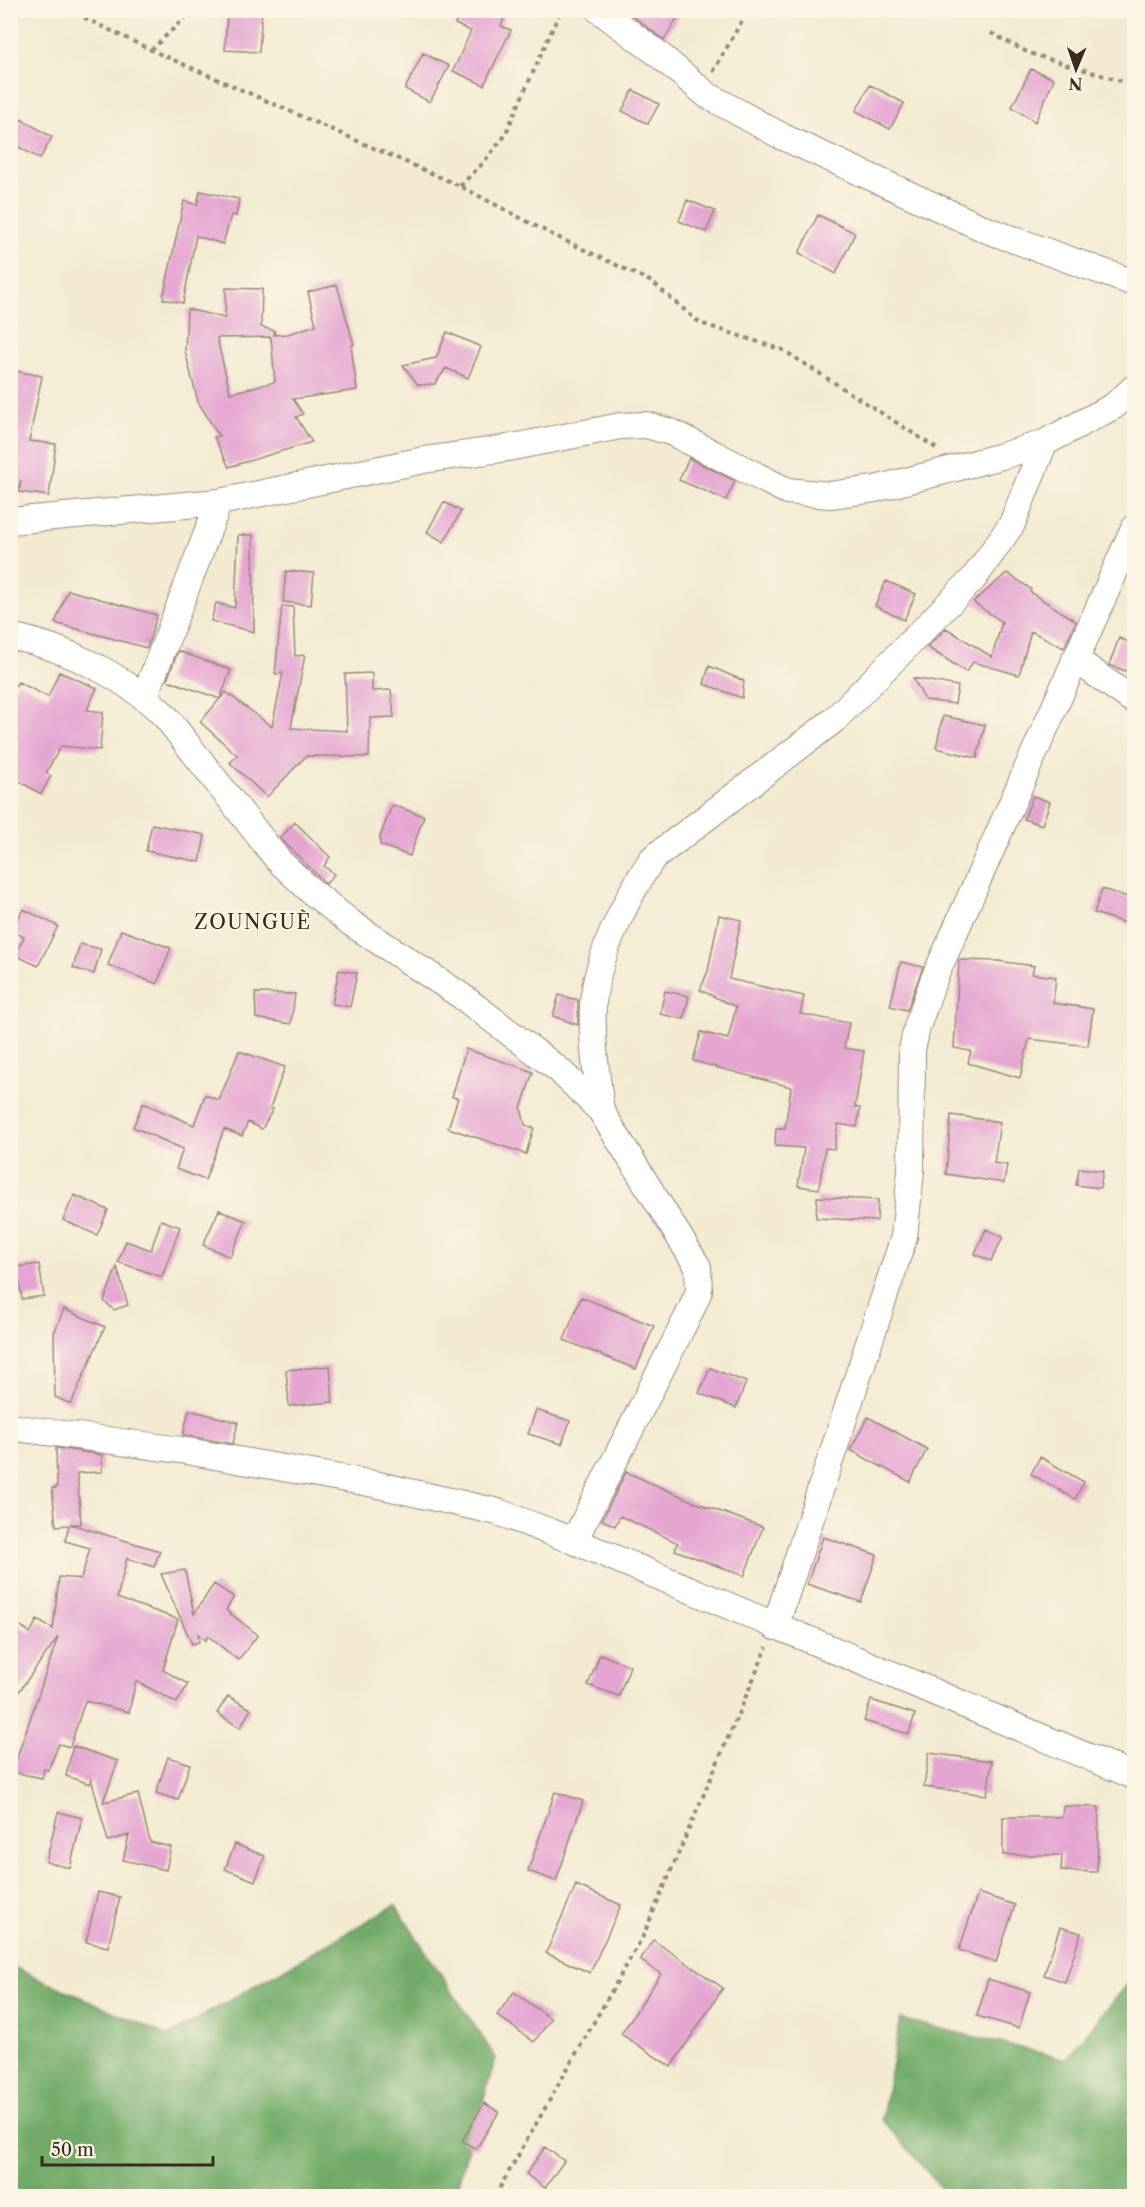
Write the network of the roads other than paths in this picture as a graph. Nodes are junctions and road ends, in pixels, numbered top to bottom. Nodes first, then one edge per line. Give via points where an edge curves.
1 (599, 10) edge
2 (1134, 283) edge
3 (1134, 388) edge
4 (1044, 443) junction
5 (219, 502) junction
6 (10, 521) edge
7 (1134, 528) edge
8 (10, 636) edge
9 (1075, 659) junction
10 (145, 696) junction
11 (1134, 701) edge
12 (601, 1111) junction
13 (10, 1427) edge
14 (574, 1541) junction
15 (775, 1627) junction
16 (1134, 1776) edge

1 - 2 street via 702,90 783,138 987,230
3 - 4 street via 1114,406
4 - 5 street via 874,489 811,495 787,491 671,432 646,425 621,426 502,450 424,460
4 - 12 street via 1012,524 974,578 834,720 652,859 634,887 603,960 593,1003
5 - 6 street
5 - 10 street
7 - 9 street
8 - 10 street via 115,675
9 - 11 street
9 - 15 street via 933,981 917,1027 912,1050 911,1171 904,1237
10 - 12 street via 166,717 278,860 311,891 559,1070
12 - 14 street via 698,1267 701,1280 691,1310
13 - 14 street via 181,1450 374,1484 498,1512
14 - 15 street
15 - 16 street

